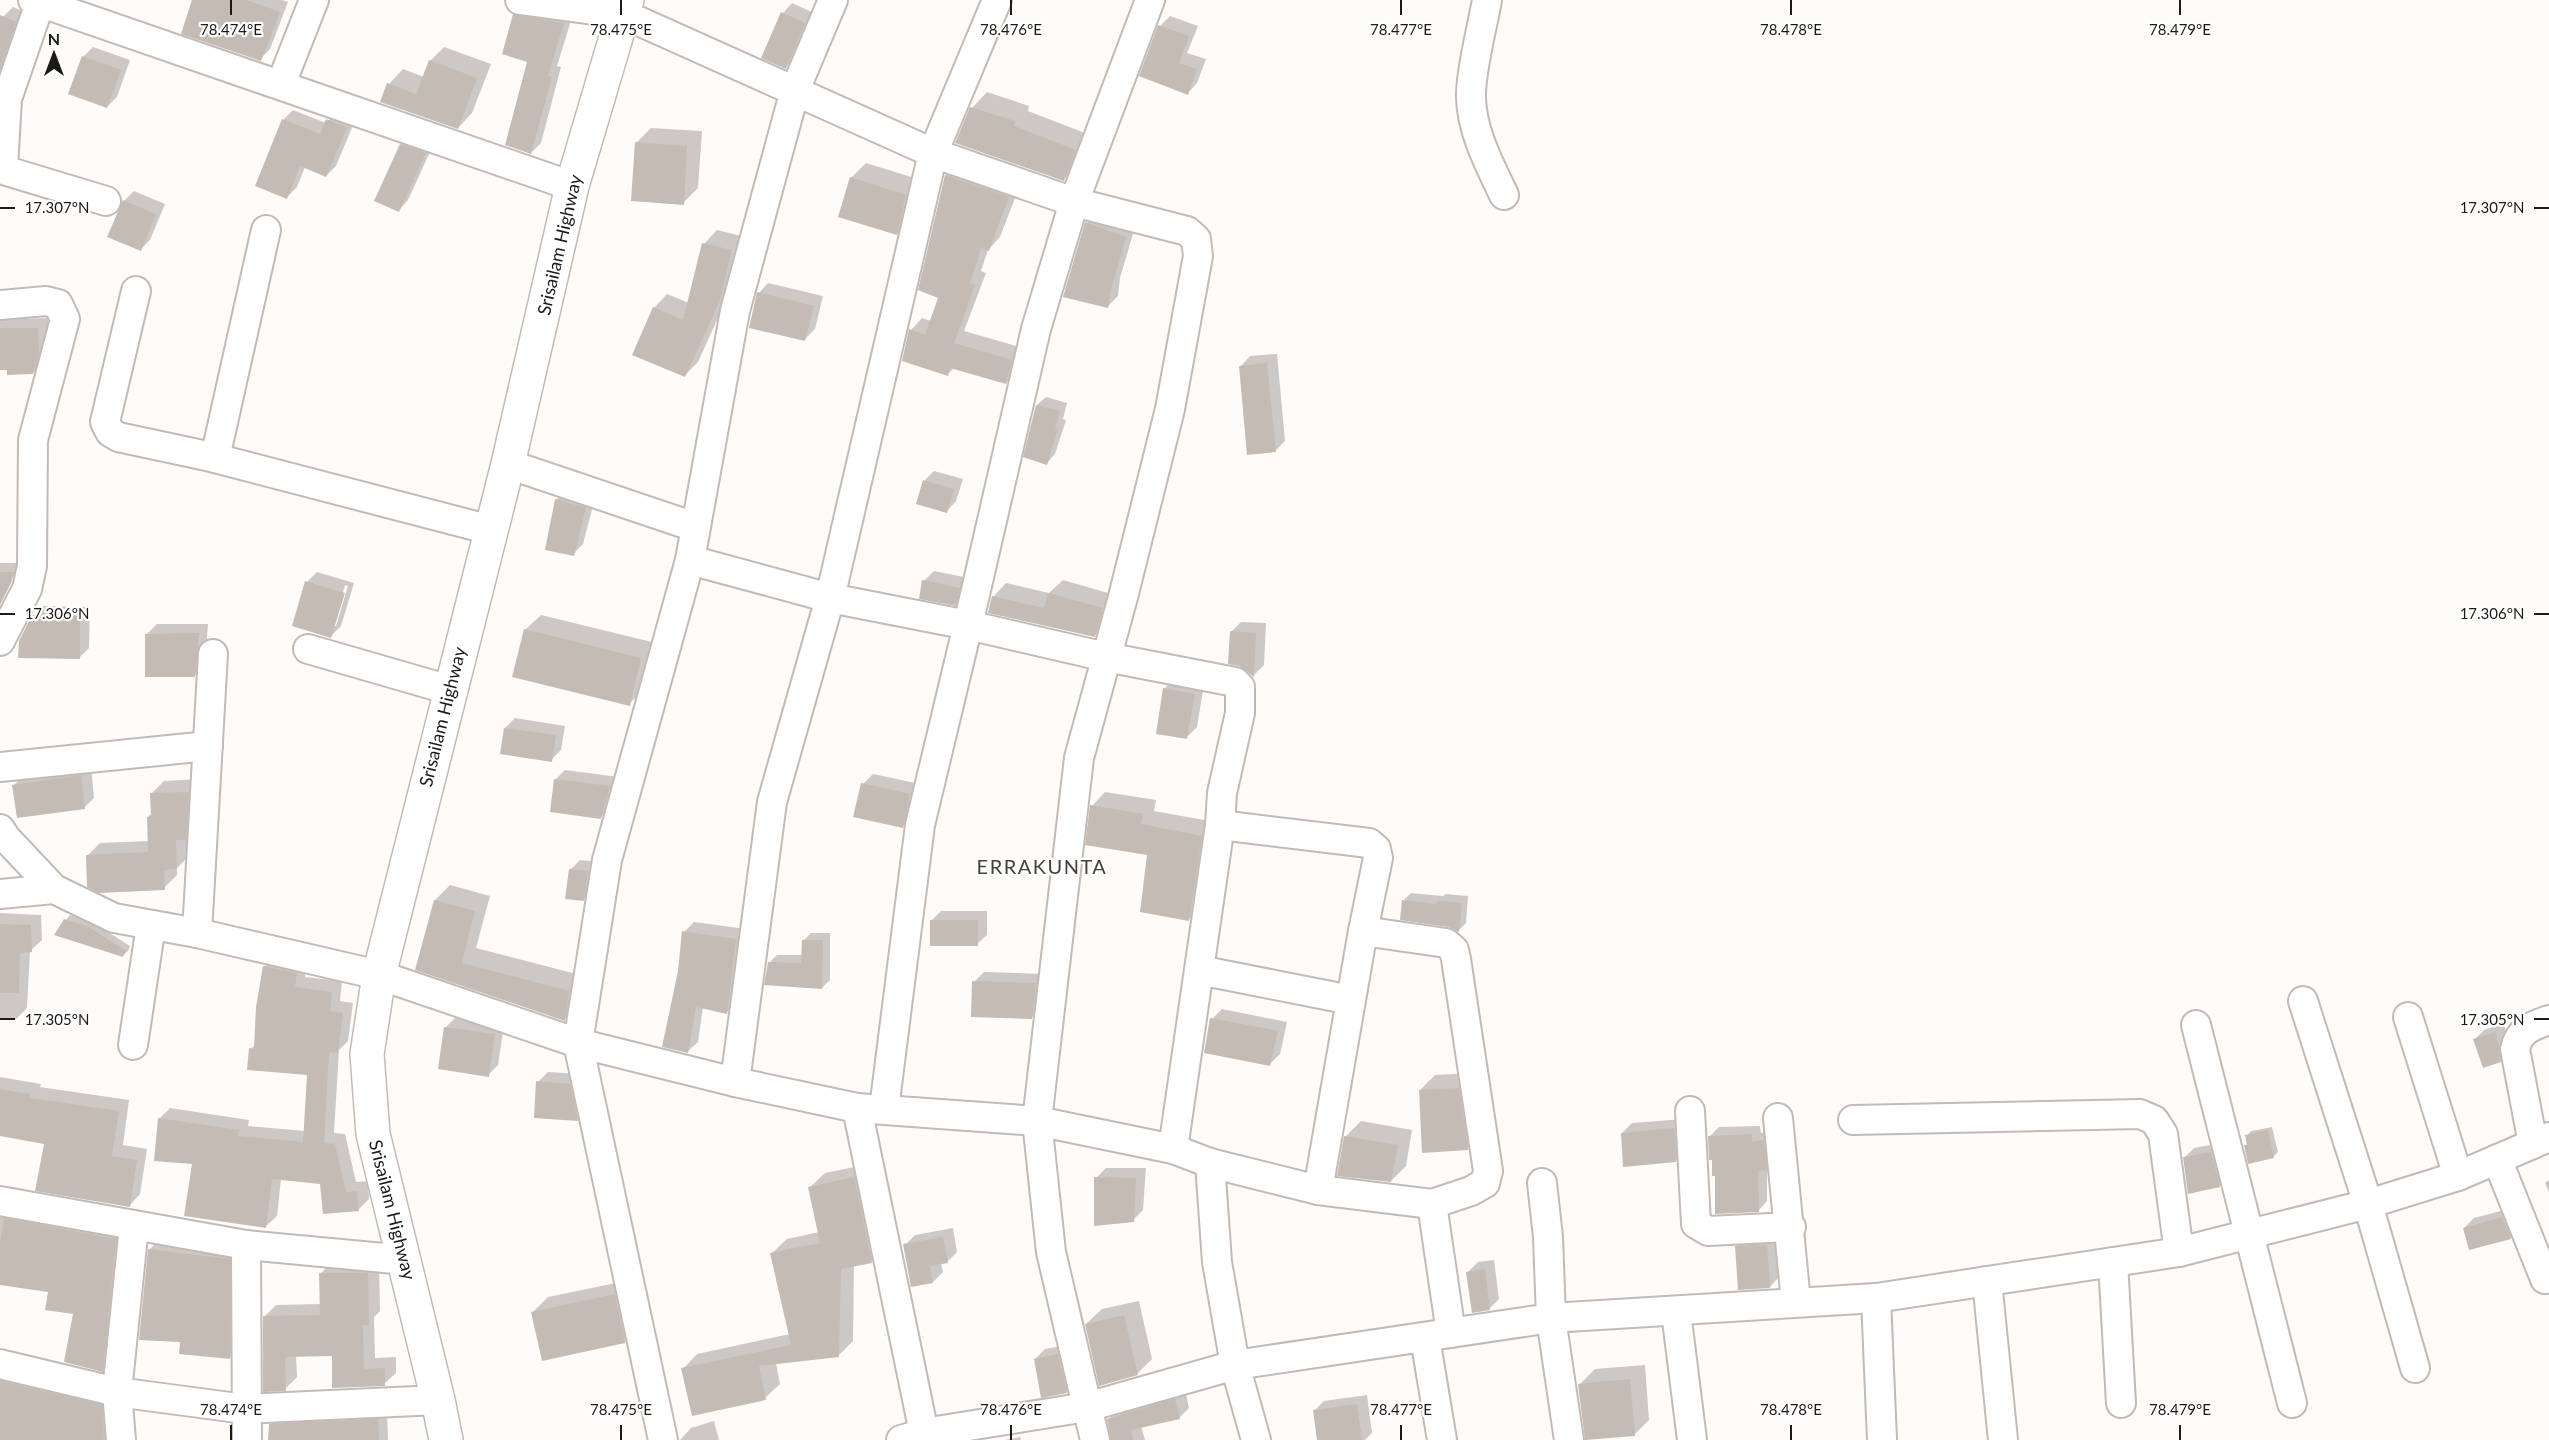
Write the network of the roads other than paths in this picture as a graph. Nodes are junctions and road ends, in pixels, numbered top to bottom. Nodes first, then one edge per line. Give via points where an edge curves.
1 (314, 0) edge
2 (520, 0) edge
3 (833, 0) edge
4 (997, 0) edge
5 (1150, 0) edge
6 (1487, 0) edge
7 (38, 1) edge
8 (625, 7) edge
9 (281, 84) junction
10 (795, 90) junction
11 (3, 98) edge
12 (933, 153) junction
13 (2, 168) edge
14 (572, 186) junction
15 (1504, 195) dead end
16 (106, 201) dead end
17 (1074, 202) junction
18 (266, 230) dead end
19 (136, 291) dead end
20 (0, 305) edge
21 (214, 458) junction
22 (508, 464) junction
23 (695, 527) junction
24 (491, 530) junction
25 (690, 560) junction
26 (830, 598) junction
27 (968, 625) junction
28 (0, 641) edge
29 (309, 649) dead end
30 (213, 654) dead end
31 (1106, 657) junction
32 (450, 690) junction
33 (208, 746) junction
34 (0, 767) edge
35 (1220, 825) junction
36 (0, 829) edge
37 (54, 889) junction
38 (0, 894) edge
39 (151, 925) junction
40 (1363, 931) junction
41 (197, 933) junction
42 (1199, 970) junction
43 (379, 975) junction
44 (1351, 1000) junction
45 (2303, 1001) dead end
46 (2408, 1017) dead end
47 (2549, 1020) edge
48 (2196, 1025) dead end
49 (578, 1043) junction
50 (133, 1045) dead end
51 (735, 1082) junction
52 (870, 1108) junction
53 (1690, 1111) dead end
54 (1778, 1118) dead end
55 (1852, 1120) dead end
56 (1037, 1121) junction
57 (2541, 1140) edge
58 (1173, 1149) junction
59 (2497, 1159) junction
60 (1210, 1164) junction
61 (2458, 1176) junction
62 (1542, 1183) dead end
63 (1318, 1190) junction
64 (0, 1201) edge
65 (1432, 1204) junction
66 (2368, 1204) junction
67 (134, 1226) junction
68 (1791, 1227) junction
69 (2249, 1235) junction
70 (246, 1245) junction
71 (2179, 1252) junction
72 (405, 1260) junction
73 (2113, 1262) junction
74 (2545, 1279) dead end
75 (1987, 1281) junction
76 (1876, 1298) junction
77 (1796, 1302) junction
78 (1676, 1312) junction
79 (1551, 1318) junction
80 (1438, 1336) junction
81 (0, 1364) edge
82 (1235, 1365) junction
83 (2415, 1368) dead end
84 (117, 1392) junction
85 (438, 1400) junction
86 (2121, 1403) dead end
87 (2292, 1403) dead end
88 (1087, 1407) junction
89 (245, 1409) junction
90 (913, 1437) edge
91 (121, 1440) edge
92 (247, 1440) edge
93 (446, 1440) edge
94 (663, 1440) edge
95 (1095, 1440) edge
96 (1256, 1440) edge
97 (1442, 1440) edge
98 (1569, 1440) edge
99 (1692, 1440) edge
100 (1882, 1440) edge
101 (2003, 1440) edge

1 - 9 street
2 - 8 street
3 - 10 street
4 - 12 street
5 - 17 street
6 - 15 street via 1471,93 1485,156
7 - 9 street
7 - 11 street
8 - 10 street
8 - 14 highway, Srisailam Highway
9 - 14 street
10 - 12 street
10 - 23 street via 735,311
11 - 13 street
12 - 17 street
12 - 26 street
13 - 16 street
14 - 22 highway, Srisailam Highway
17 - 27 street via 1036,329
17 - 31 street via 1187,231 1198,247 1170,409
18 - 21 street
19 - 21 street via 105,422 118,437
20 - 28 street via 46,301 58,304 65,319 33,440 32,566 27,589
21 - 24 street
22 - 23 street
22 - 24 highway, Srisailam Highway
23 - 25 street
24 - 32 highway, Srisailam Highway
25 - 26 street
25 - 49 street via 607,860
26 - 27 street
26 - 51 street via 772,801
27 - 31 street
27 - 52 street via 920,825
29 - 32 street
30 - 33 street
31 - 35 street via 1235,682 1240,687 1240,713 1222,793
31 - 56 street via 1079,758
32 - 43 highway, Srisailam Highway
33 - 34 street
33 - 41 street
35 - 40 street via 1369,843 1378,858
35 - 42 street
36 - 37 street
37 - 38 street
37 - 39 street via 114,918
39 - 41 street
39 - 50 street
40 - 44 street
40 - 65 street via 1446,943 1454,950 1488,1171 1485,1183
41 - 43 street
42 - 44 street
42 - 58 street
43 - 49 street
43 - 72 highway, Srisailam Highway via 367,1053 373,1134
44 - 63 street
45 - 66 street
46 - 61 street
47 - 57 street via 2523,1032 2515,1049
48 - 69 street
49 - 51 street
49 - 94 street
51 - 52 street
52 - 56 street
52 - 90 street
53 - 68 street via 1696,1224 1708,1231
54 - 68 street
55 - 71 street via 2140,1114 2154,1120 2163,1134
56 - 58 street
56 - 88 street via 1051,1252
57 - 59 street
58 - 60 street
59 - 61 street
59 - 74 street
60 - 63 street
60 - 82 street via 1217,1263
61 - 66 street
62 - 79 street
63 - 65 street
64 - 67 street
65 - 80 street
66 - 69 street
66 - 83 street
67 - 70 street
67 - 84 street
68 - 77 street
69 - 71 street
69 - 87 street
70 - 72 street
70 - 89 street
71 - 73 street
72 - 85 highway, Srisailam Highway
73 - 75 street
73 - 86 street
75 - 76 street
75 - 101 street
76 - 77 street
76 - 100 street
77 - 78 street
78 - 79 street
78 - 99 street
79 - 80 street
79 - 98 street
80 - 82 street
80 - 97 street
81 - 84 street
82 - 88 street
82 - 96 street
84 - 89 street
84 - 91 street
85 - 89 street
85 - 93 highway, Srisailam Highway
88 - 90 street
88 - 95 street
89 - 92 street

